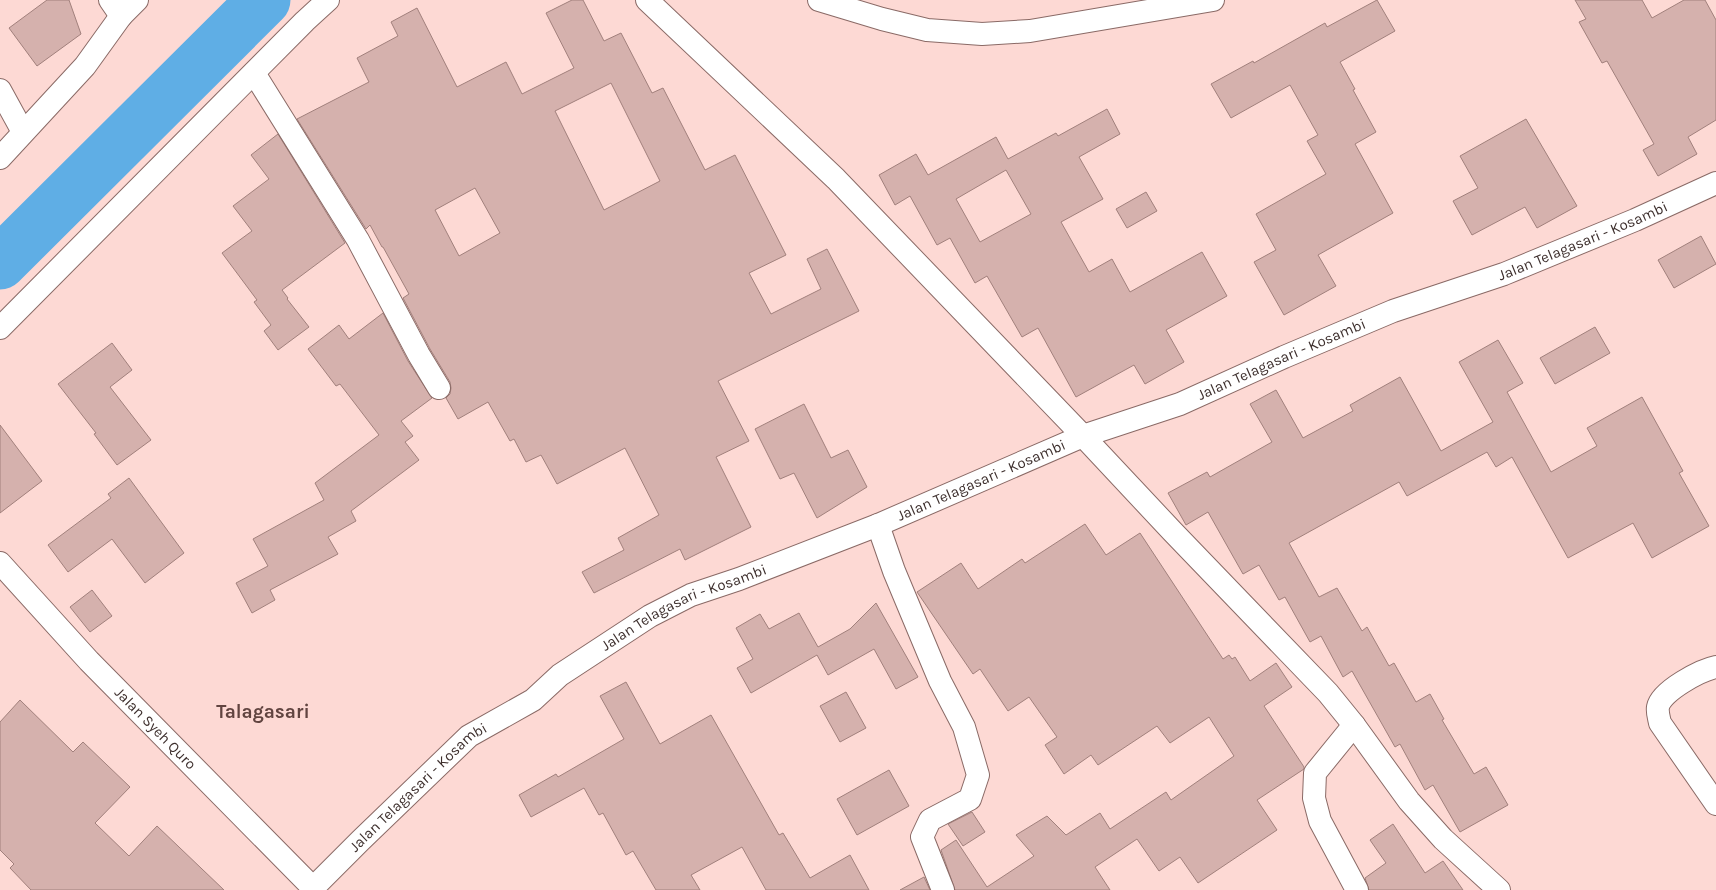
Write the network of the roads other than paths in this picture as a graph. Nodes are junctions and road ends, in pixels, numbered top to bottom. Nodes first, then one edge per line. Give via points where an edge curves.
1 (137, 0) edge
2 (328, 0) edge
3 (647, 0) edge
4 (819, 0) edge
5 (1213, 0) edge
6 (116, 8) edge
7 (254, 73) junction
8 (0, 90) edge
9 (23, 132) junction
10 (0, 158) edge
11 (1716, 183) edge
12 (0, 328) edge
13 (439, 388) dead end
14 (1083, 436) junction
15 (878, 525) junction
16 (0, 563) edge
17 (1716, 667) edge
18 (1354, 725) junction
19 (1716, 804) edge
20 (314, 889) edge
21 (943, 890) edge
22 (1357, 890) edge
23 (1499, 890) edge

1 - 6 street
2 - 7 street
3 - 14 street via 836,179
4 - 5 street via 928,30 982,34 1030,31
6 - 9 street via 85,66
7 - 12 street
7 - 13 street via 358,240 418,355
8 - 9 street
9 - 10 street
11 - 14 street, Jalan Telagasari - Kosambi via 1635,220 1504,274 1393,311 1180,404
14 - 15 street, Jalan Telagasari - Kosambi
14 - 18 street via 1328,693
15 - 20 street, Jalan Telagasari - Kosambi via 692,595 650,616 612,640 560,675 533,700 470,736 361,840
15 - 21 street via 940,681 964,727 978,775 970,799 930,820 922,838
16 - 20 street, Jalan Syeh Quro via 89,661
17 - 19 street via 1678,684 1657,708 1660,723
18 - 22 street via 1315,773 1314,798 1320,821
18 - 23 street via 1409,801 1458,853

